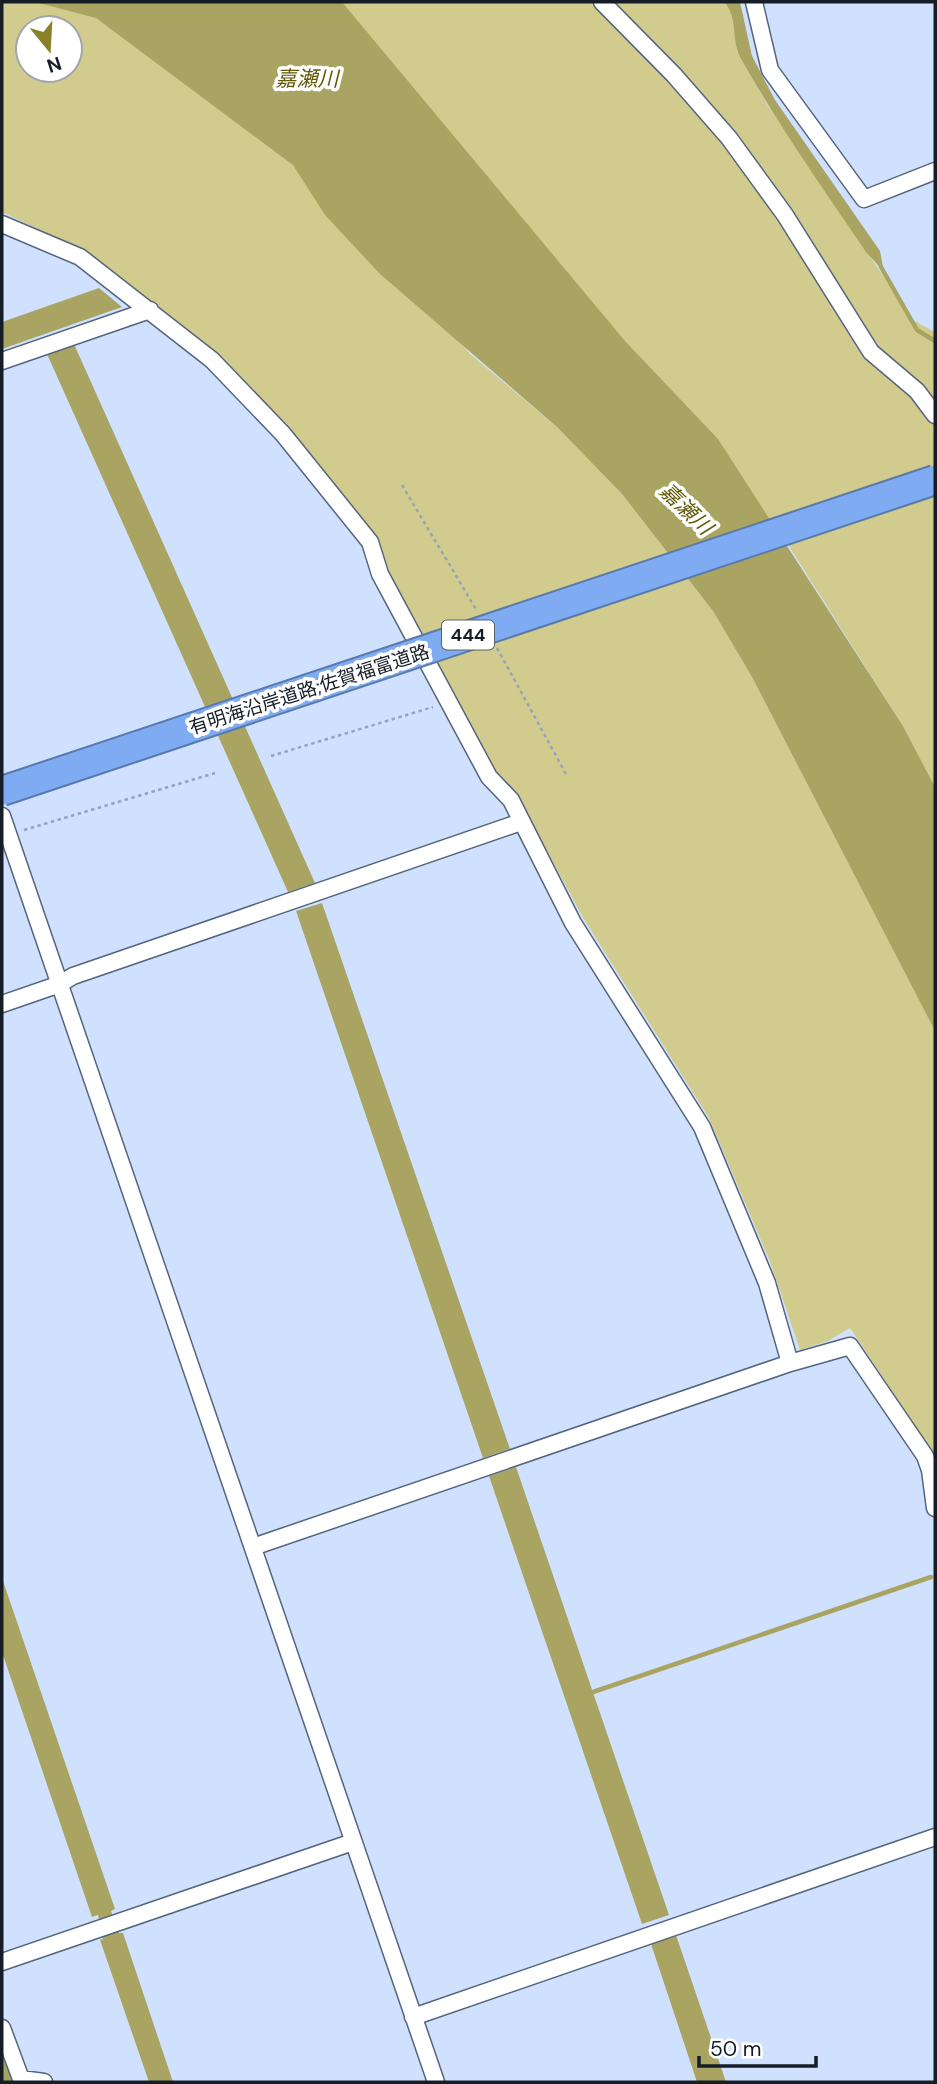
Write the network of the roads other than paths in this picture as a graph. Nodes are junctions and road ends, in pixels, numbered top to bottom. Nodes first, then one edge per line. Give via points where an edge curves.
1 (602, 2) edge
2 (754, 2) edge
3 (935, 171) edge
4 (2, 224) edge
5 (150, 310) junction
6 (2, 361) edge
7 (935, 415) edge
8 (935, 480) edge
9 (2, 791) edge
10 (2, 816) edge
11 (521, 822) junction
12 (60, 984) junction
13 (2, 1004) edge
14 (790, 1363) junction
15 (935, 1508) edge
16 (253, 1546) junction
17 (935, 1837) edge
18 (353, 1842) junction
19 (2, 1962) edge
20 (413, 2017) junction
21 (2, 2028) edge
22 (44, 2082) edge
23 (436, 2082) edge

1 - 7 street via 729,138 785,215 872,352 918,391
2 - 3 street via 770,70 864,199
4 - 5 street via 80,257
5 - 6 street
5 - 11 street via 212,360 283,434 370,542 380,574 489,777 511,800
8 - 9 highway, 有明海沿岸道路;佐賀福富道路 / 444, bridge
10 - 12 street
11 - 12 street
11 - 14 street via 573,923 702,1126 766,1283
12 - 13 street
12 - 16 street
14 - 15 street via 850,1346 925,1456
14 - 16 street
16 - 18 street
17 - 20 street
18 - 19 street
18 - 20 street
20 - 23 street
21 - 22 street via 21,2079

